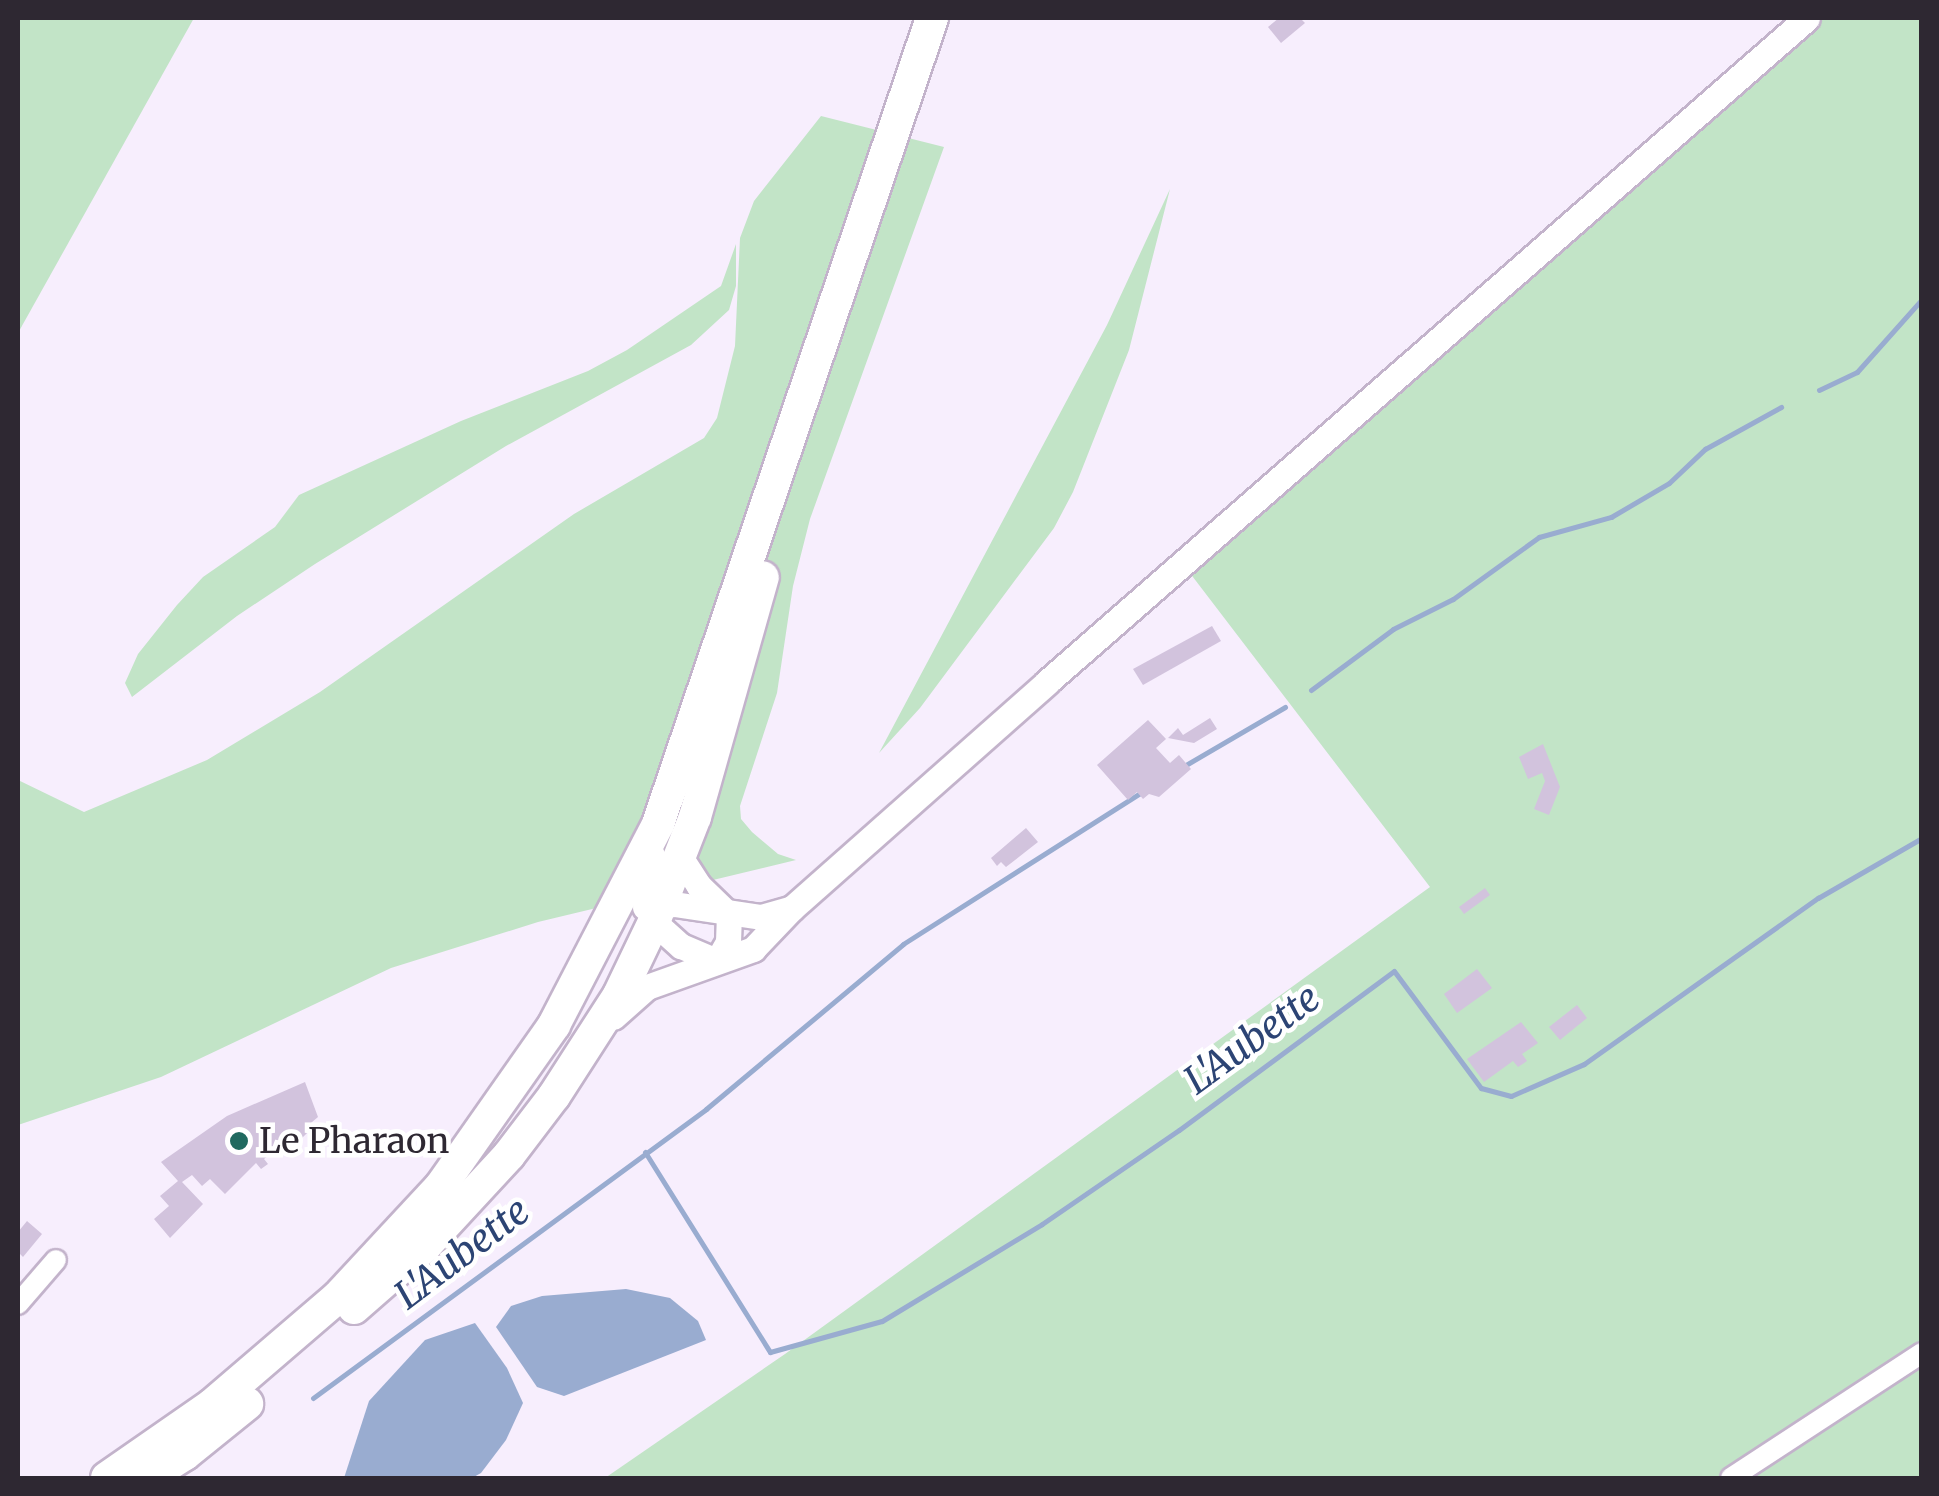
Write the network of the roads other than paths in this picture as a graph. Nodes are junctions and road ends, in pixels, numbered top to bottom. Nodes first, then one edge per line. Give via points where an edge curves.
1 (932, 18) edge
2 (950, 18) edge
3 (1807, 18) edge
4 (658, 824) junction
5 (680, 857) junction
6 (792, 908) junction
7 (654, 911) junction
8 (728, 916) junction
9 (612, 918) junction
10 (717, 961) junction
11 (598, 1032) junction
12 (56, 1260) dead end
13 (18, 1304) edge
14 (1922, 1353) edge
15 (239, 1396) junction
16 (107, 1478) edge
17 (147, 1478) edge
18 (1731, 1478) edge

1 - 4 main road
2 - 5 main road via 788,491
3 - 6 street
4 - 7 street via 644,888
4 - 9 main road
5 - 7 main road
5 - 8 street
6 - 8 street via 761,917
6 - 10 street via 752,949
7 - 8 street
7 - 9 street
7 - 10 street via 681,946
7 - 11 main road
8 - 10 street via 728,942
9 - 15 main road via 546,1038 441,1186
10 - 11 street via 642,990
11 - 15 main road via 481,1188 426,1245
12 - 13 street
14 - 18 street
15 - 16 main road
15 - 17 main road via 185,1454

